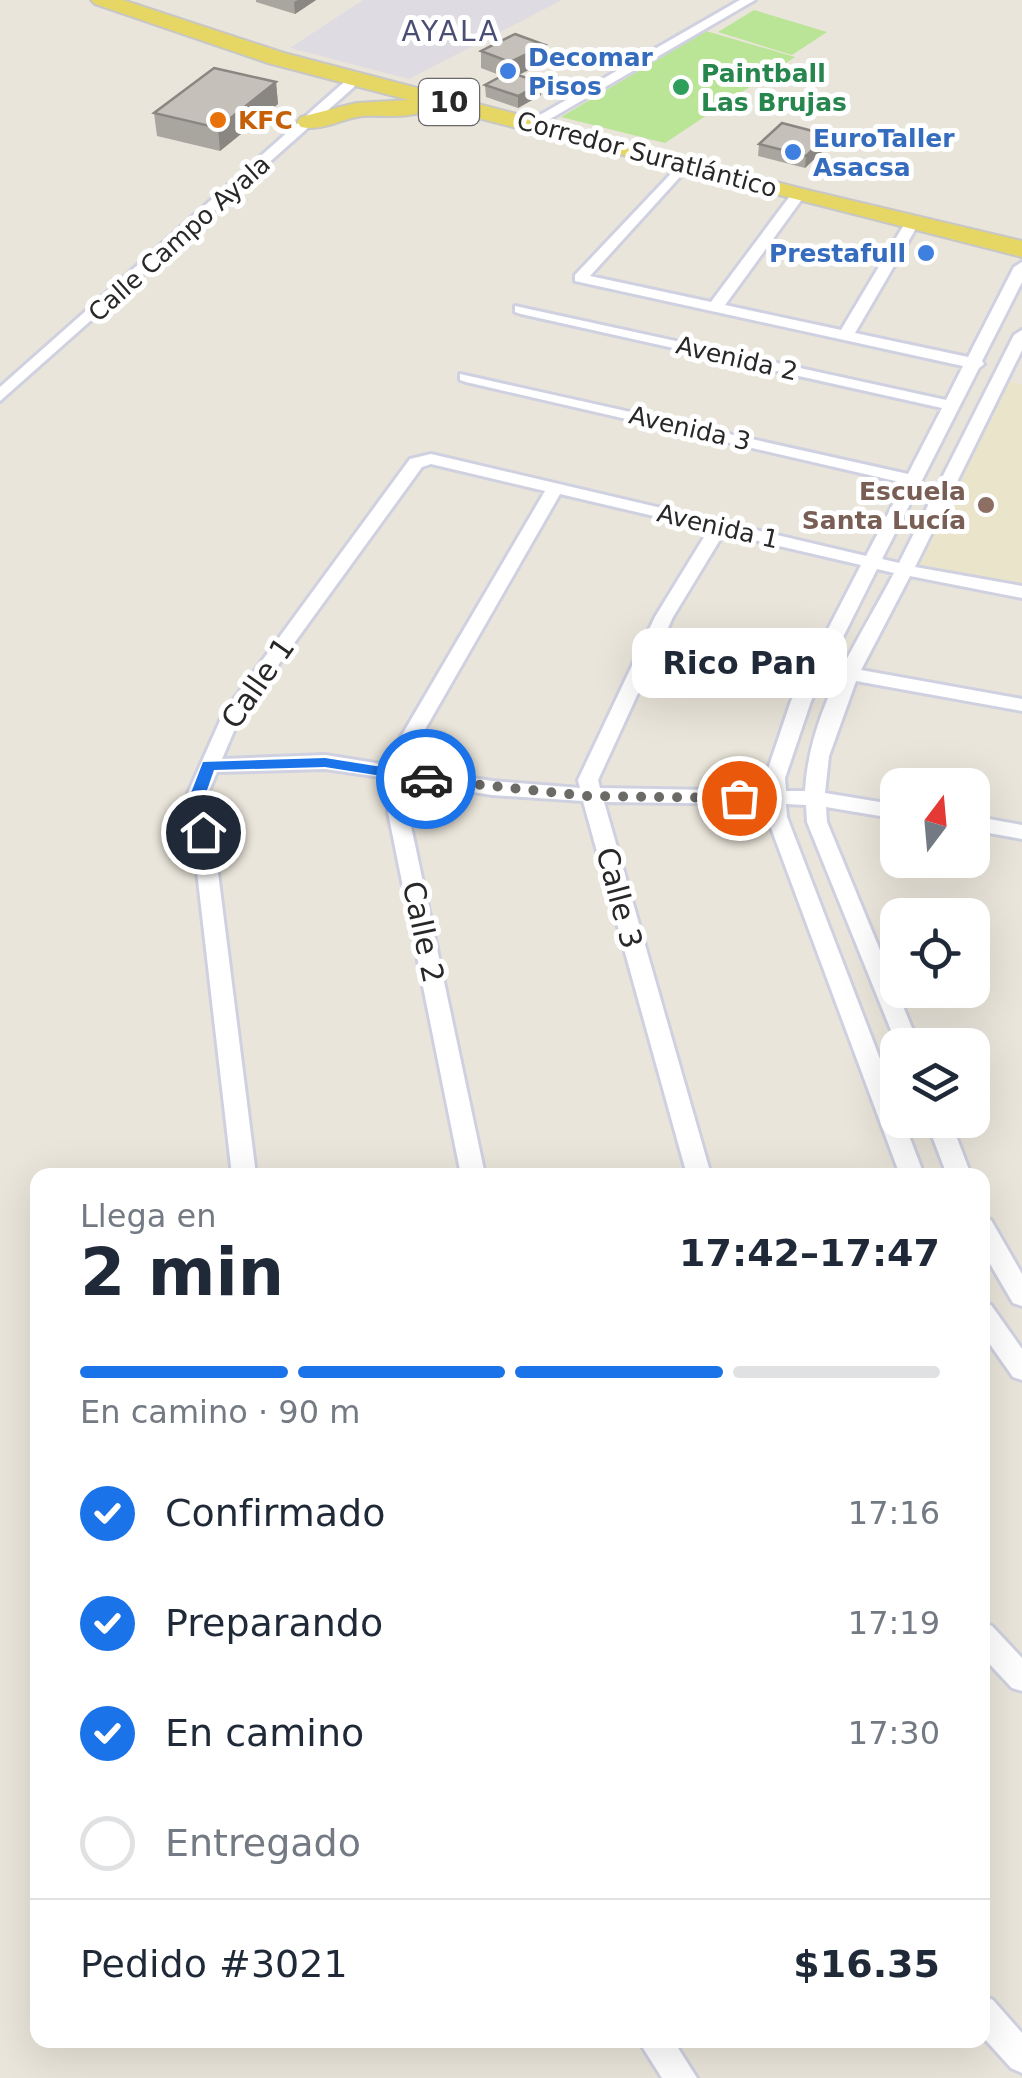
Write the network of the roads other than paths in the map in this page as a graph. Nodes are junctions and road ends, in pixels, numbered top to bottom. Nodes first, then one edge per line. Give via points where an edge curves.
1 (102, 0) edge
2 (724, 0) edge
3 (749, 0) edge
4 (276, 58) junction
5 (356, 79) junction
6 (313, 118) junction
7 (512, 118) junction
8 (682, 165) junction
9 (798, 195) junction
10 (912, 223) junction
11 (1022, 249) edge
12 (1022, 267) edge
13 (715, 308) junction
14 (521, 309) dead end
15 (1022, 335) edge
16 (845, 336) junction
17 (976, 364) junction
18 (1003, 371) junction
19 (1022, 376) edge
20 (466, 377) dead end
21 (0, 396) edge
22 (953, 406) junction
23 (416, 462) joint
24 (914, 480) junction
25 (555, 488) junction
26 (718, 526) junction
27 (870, 562) junction
28 (905, 570) junction
29 (1022, 592) edge
30 (847, 673) junction
31 (1022, 705) edge
32 (208, 766) junction
33 (398, 774) junction
34 (591, 796) junction
35 (812, 798) junction
36 (776, 799) junction
37 (880, 809) edge
38 (990, 827) edge
39 (1017, 831) edge
40 (1022, 851) edge
41 (901, 1028) edge
42 (945, 1138) edge
43 (243, 1168) edge
44 (472, 1168) edge
45 (697, 1168) edge
46 (909, 1168) edge
47 (956, 1168) edge
48 (990, 1241) edge
49 (1022, 1296) edge
50 (990, 1323) edge
51 (1022, 1369) edge
52 (990, 1644) edge
53 (1022, 1678) edge
54 (990, 2020) edge
55 (660, 2048) edge
56 (1022, 2056) edge
57 (681, 2078) edge

1 - 4 main road, Corredor Suratlántico / 10
2 - 7 street
3 - 7 street
4 - 5 main road, Corredor Suratlántico / 10
4 - 6 main road via 322,91
5 - 6 street, Calle Campo Ayala
5 - 7 main road, Corredor Suratlántico / 10
6 - 7 main road via 401,106
6 - 21 street, Calle Campo Ayala
7 - 8 main road, Corredor Suratlántico / 10
8 - 9 main road, Corredor Suratlántico / 10
8 - 13 street via 580,278
9 - 10 main road, Corredor Suratlántico / 10
9 - 13 street
10 - 11 main road, Corredor Suratlántico / 10
10 - 16 street
12 - 17 street
13 - 16 street
14 - 22 street, Avenida 2
15 - 18 street
16 - 17 street
17 - 22 street
18 - 19 street
18 - 28 street
20 - 24 street, Avenida 3
22 - 24 street
23 - 25 street, Avenida 1 via 431,459
23 - 32 street, Calle 1 via 230,718
24 - 27 street
25 - 26 street, Avenida 1
25 - 33 street, Calle 2 via 398,759
26 - 27 street, Avenida 1
26 - 34 street, Calle 3 via 664,618 588,780
27 - 28 street, Avenida 1
27 - 36 street via 787,733
28 - 29 street, Avenida 1
28 - 30 street
30 - 31 street
30 - 35 street
32 - 33 street via 308,762
32 - 43 street, Calle 1 via 198,793
33 - 34 street
33 - 44 street, Calle 2 via 398,812
34 - 36 street
34 - 45 street, Calle 3
35 - 36 street
35 - 37 street
35 - 41 street
36 - 46 street via 777,817
38 - 39 street
39 - 40 street
42 - 47 street
48 - 49 street
50 - 51 street
52 - 53 street
54 - 56 street
55 - 57 street

